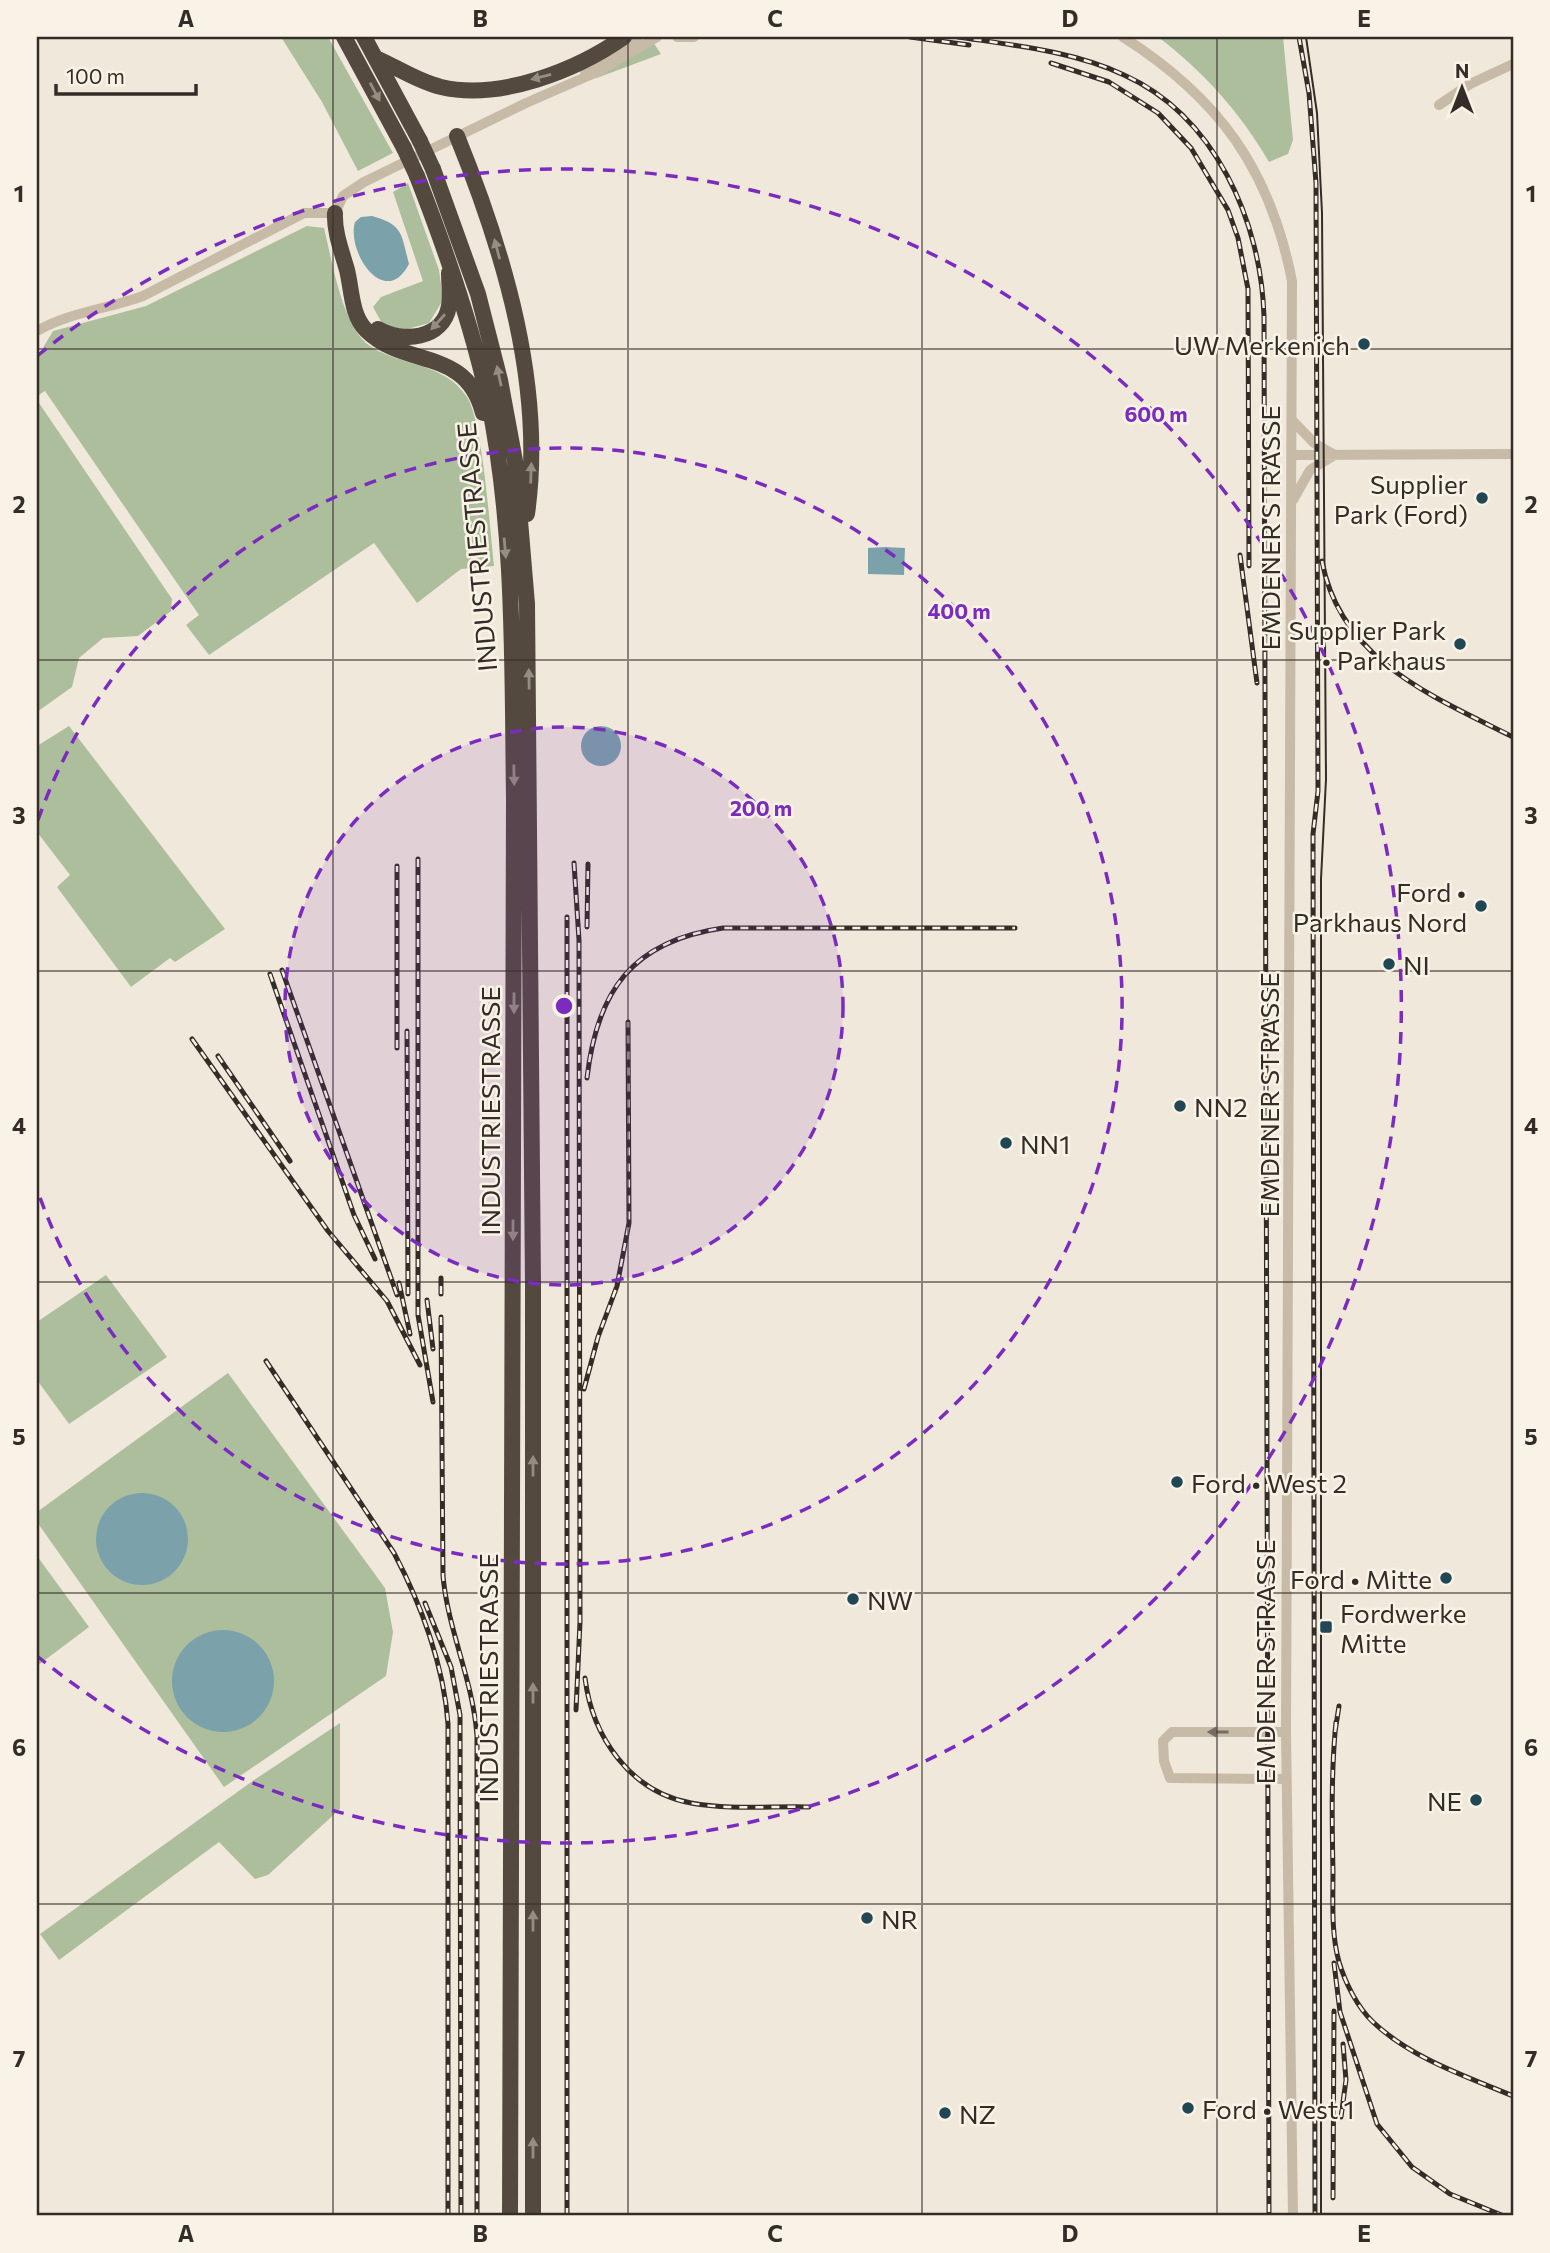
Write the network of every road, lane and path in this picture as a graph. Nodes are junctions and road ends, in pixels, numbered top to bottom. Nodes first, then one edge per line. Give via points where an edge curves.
1 (344, 37) edge
2 (364, 37) edge
3 (624, 37) edge
4 (638, 37) edge
5 (657, 37) edge
6 (677, 37) edge
7 (694, 37) edge
8 (1123, 37) edge
9 (378, 58) junction
10 (1513, 64) edge
11 (569, 83) junction
12 (1439, 105) dead end
13 (457, 136) junction
14 (335, 212) junction
15 (449, 258) junction
16 (350, 282) junction
17 (37, 331) edge
18 (1293, 421) junction
19 (1513, 453) edge
20 (1293, 455) junction
21 (1335, 455) junction
22 (500, 480) junction
23 (1293, 502) junction
24 (523, 540) junction
25 (1286, 1732) junction
26 (1286, 1779) junction
27 (510, 2216) edge
28 (533, 2216) edge
29 (1293, 2216) edge

1 -> 15 highway, INDUSTRIESTRASSE, bridge via 404,148
2 - 9 highway, INDUSTRIESTRASSE
3 -> 9 highway via 569,69 474,89 426,82
4 - 11 street
5 - 11 street
6 - 7 street
8 - 18 street, EMDENER STRASSE via 1153,56 1212,108 1241,145 1265,190 1292,281
24 -> 9 highway, INDUSTRIESTRASSE, bridge via 510,434 490,336 433,169
10 - 12 street
11 - 13 street
13 - 14 street via 348,191
24 -> 13 highway via 533,473 523,361 486,206
14 - 16 highway
14 - 17 street via 304,213 143,296 72,315
15 -> 16 highway via 449,308 439,325 420,337 399,338 374,327
15 - 22 highway, INDUSTRIESTRASSE via 475,343
16 - 22 highway via 355,313 366,330 391,347 444,363 465,377 480,401
18 - 20 street, EMDENER STRASSE
18 - 21 street via 1314,443
19 - 21 street
20 - 21 street
20 - 23 street, EMDENER STRASSE
21 - 23 street via 1310,470
22 -> 27 highway, INDUSTRIESTRASSE via 510,606 514,798
23 - 25 street, EMDENER STRASSE
28 -> 24 highway, INDUSTRIESTRASSE via 530,824
25 - 26 street, EMDENER STRASSE
25 -> 26 street via 1172,1732 1163,1741 1170,1778
26 - 29 street, EMDENER STRASSE

